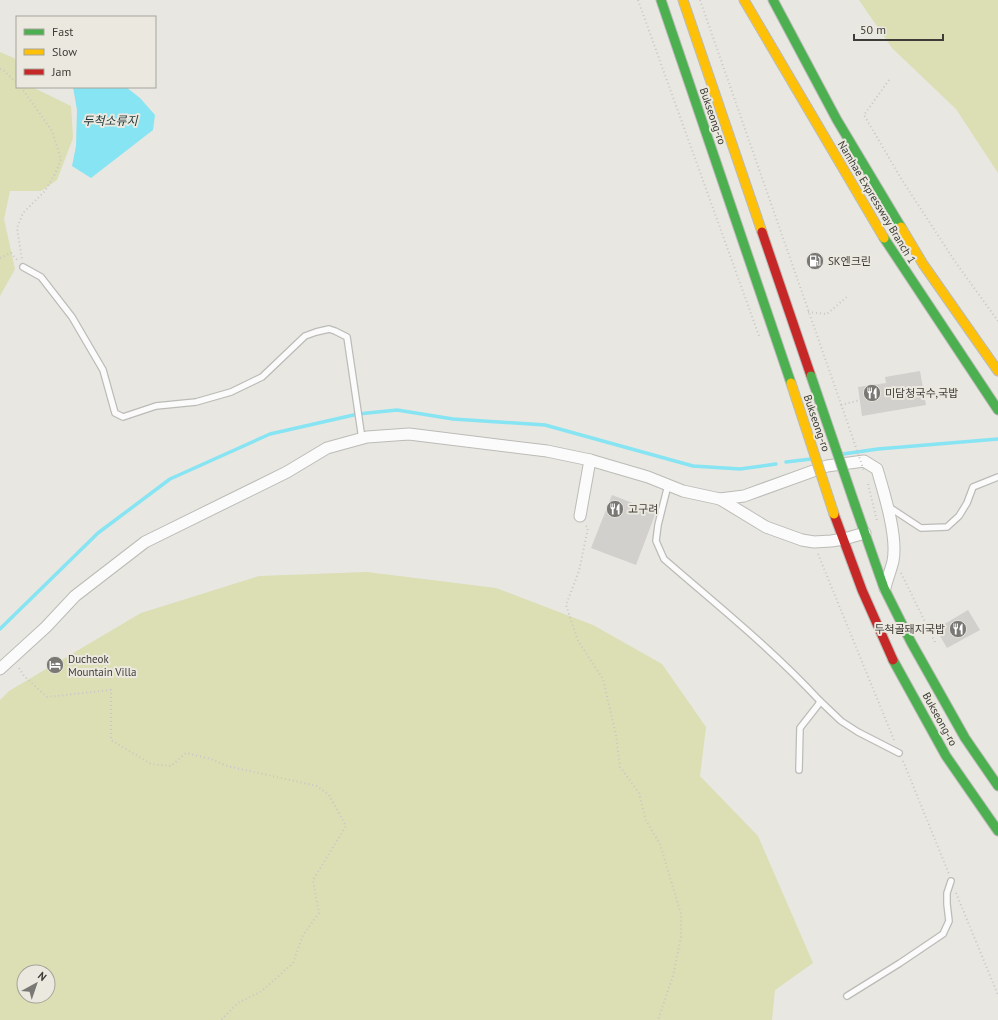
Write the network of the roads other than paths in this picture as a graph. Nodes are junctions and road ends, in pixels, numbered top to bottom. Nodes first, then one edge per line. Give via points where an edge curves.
1 (660, 0) edge
2 (683, 0) edge
3 (744, 0) edge
4 (773, 0) edge
5 (23, 267) road end
6 (998, 371) edge
7 (998, 410) edge
8 (362, 434) junction
9 (590, 460) junction
10 (998, 477) edge
11 (668, 485) junction
12 (720, 499) junction
13 (887, 505) junction
14 (580, 516) road end
15 (864, 533) junction
16 (844, 539) junction
17 (884, 588) junction
18 (0, 670) edge
19 (820, 701) junction
20 (899, 753) road end
21 (799, 770) dead end
22 (998, 786) edge
23 (998, 831) edge
24 (951, 881) road end
25 (847, 996) dead end

1 - 16 main road, Bukseong-ro, bridge
2 - 15 main road, Bukseong-ro, bridge
3 - 7 main road, Namhae Expressway Branch 1 via 890,249
4 - 6 main road, Namhae Expressway Branch 1 via 837,120 923,264
5 - 8 lane via 41,277 72,317 103,370 115,412 123,417 156,406 196,402 231,392 262,377 305,336 329,329 347,337
8 - 9 street via 409,434 547,450
8 - 18 street via 327,448 287,472 145,542 75,596
9 - 11 street
9 - 14 street
10 - 13 lane via 973,487 968,503 947,527 922,528
11 - 12 street
11 - 19 lane via 656,541 664,559 768,649
12 - 13 street via 744,496 827,466 864,461 877,469
12 - 16 street via 766,527 802,540 814,542
13 - 17 street via 894,549 893,561
15 - 16 street
15 - 17 main road, Bukseong-ro
16 - 23 main road, Bukseong-ro via 889,653 946,756
17 - 22 main road, Bukseong-ro via 964,738
19 - 20 lane via 841,721
19 - 21 lane via 800,728
24 - 25 lane via 947,893 950,921 943,934

